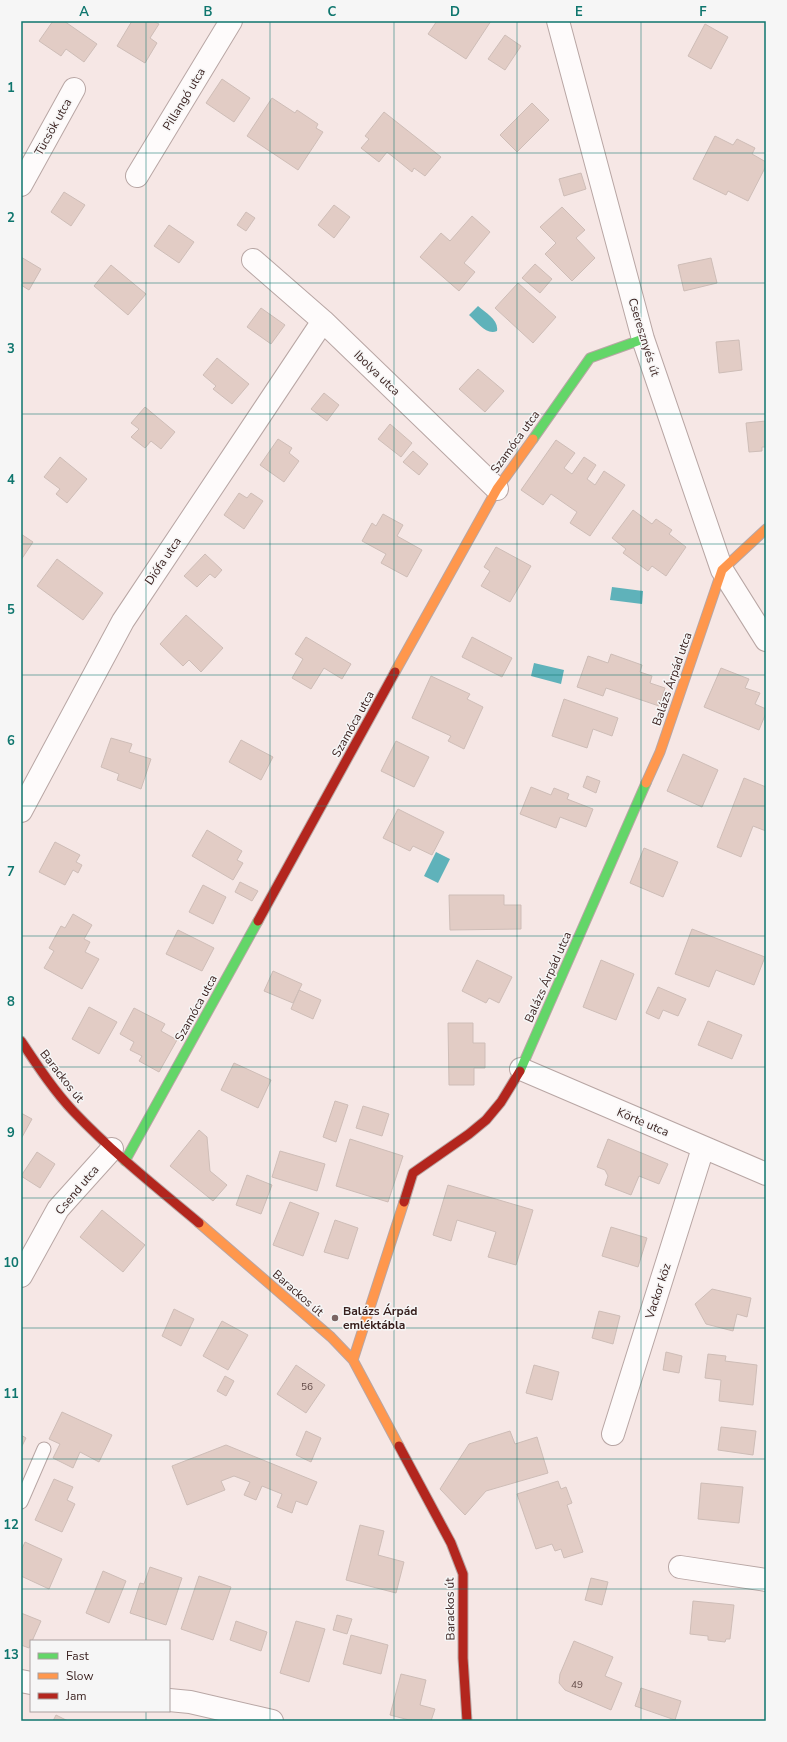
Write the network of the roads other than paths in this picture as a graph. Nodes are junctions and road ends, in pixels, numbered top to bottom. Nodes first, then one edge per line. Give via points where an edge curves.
1 (231, 21) edge
2 (558, 21) edge
3 (74, 89) dead end
4 (137, 176) dead end
5 (21, 185) edge
6 (254, 260) dead end
7 (323, 321) junction
8 (643, 339) junction
9 (497, 488) junction
10 (766, 529) edge
11 (722, 570) junction
12 (766, 640) edge
13 (21, 811) edge
14 (21, 1041) edge
15 (521, 1069) junction
16 (703, 1148) junction
17 (119, 1155) junction
18 (766, 1174) edge
19 (21, 1276) edge
20 (353, 1360) junction
21 (613, 1434) dead end
22 (44, 1449) dead end
23 (21, 1502) edge
24 (680, 1567) dead end
25 (766, 1580) edge
26 (170, 1700) edge
27 (272, 1721) edge
28 (468, 1721) edge

1 - 4 street, Pillangó utca
2 - 8 street, Cseresznyés út
3 - 5 street, Tücsök utca
6 - 7 street, Ibolya utca
7 - 9 street, Ibolya utca
7 - 13 street, Diófa utca via 123,621
8 - 9 street, Szamóca utca via 590,358
8 - 11 street, Cseresznyés út
9 - 17 street, Szamóca utca
10 - 11 street
11 - 12 street, Cseresznyés út
11 - 15 street, Balázs Árpád utca via 660,752
14 - 17 street, Barackos út via 73,1111
15 - 16 street, Körte utca
15 - 20 street, Balázs Árpád utca via 507,1094 486,1120 413,1173
16 - 18 street, Körte utca
16 - 21 street, Vackor köz
17 - 19 street, Csend utca via 58,1209
17 - 20 street, Barackos út via 331,1337
20 - 28 street, Barackos út via 451,1543 463,1574 463,1658
22 - 23 lane
24 - 25 street
26 - 27 street via 190,1702

